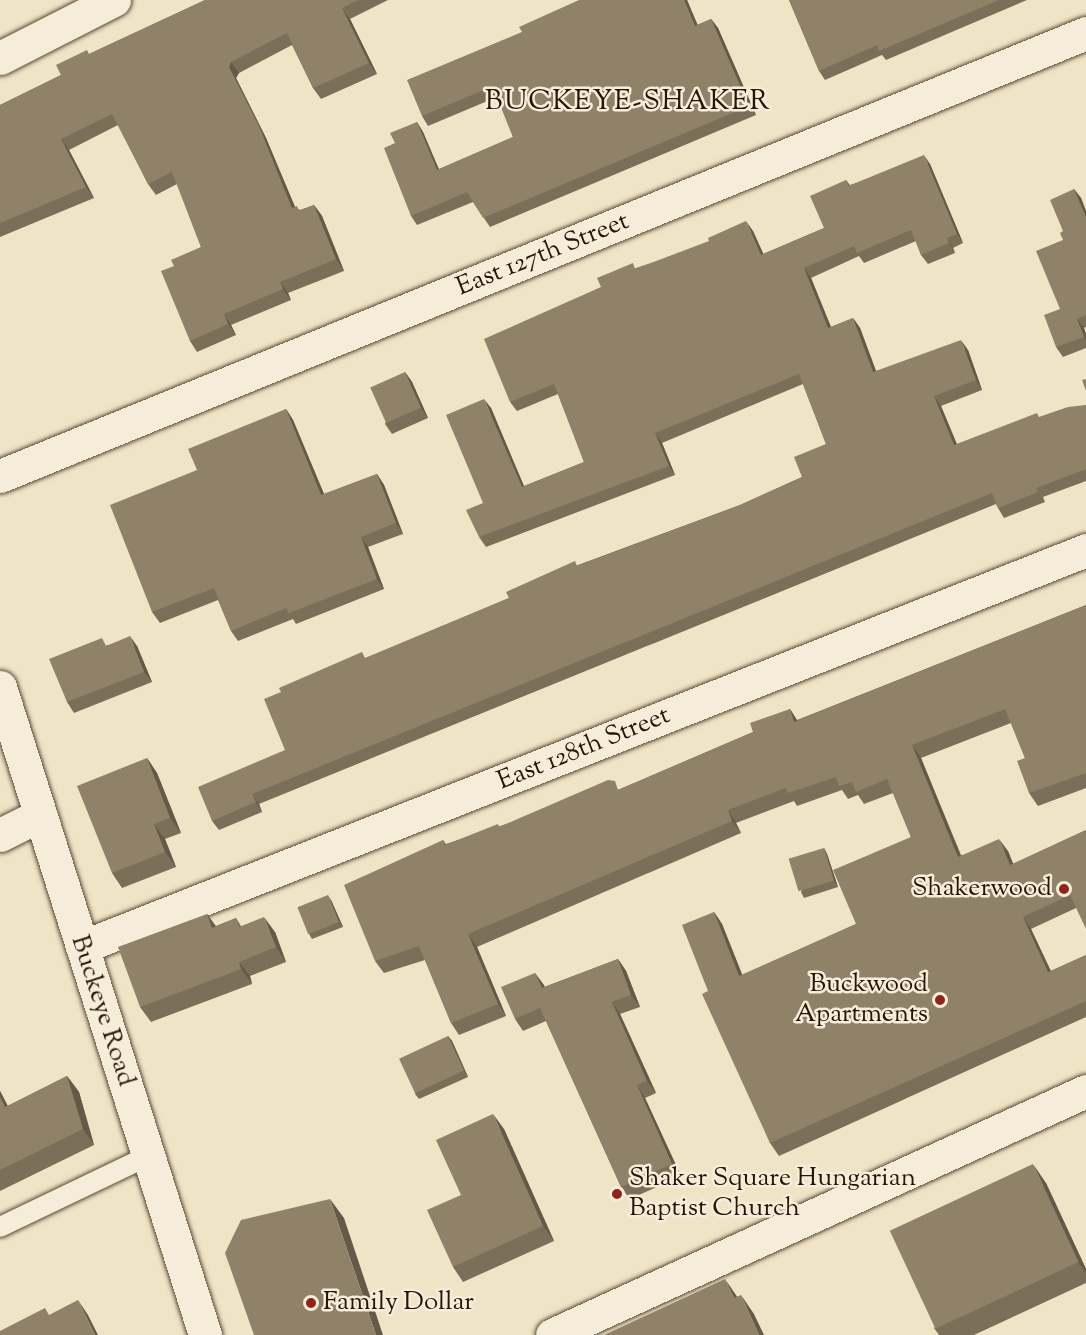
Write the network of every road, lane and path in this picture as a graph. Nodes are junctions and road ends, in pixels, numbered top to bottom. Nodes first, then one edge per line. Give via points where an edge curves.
1 (114, 0) edge
2 (1086, 33) edge
3 (0, 58) edge
4 (0, 476) edge
5 (1086, 550) edge
6 (0, 687) edge
7 (40, 815) junction
8 (0, 835) edge
9 (82, 947) junction
10 (1086, 1091) edge
11 (148, 1156) junction
12 (0, 1227) edge
13 (205, 1335) edge
14 (552, 1335) edge

1 - 3 street
2 - 4 street, East 127th Street
5 - 9 street, East 128th Street
6 - 7 street, Buckeye Road
7 - 8 street
7 - 9 street, Buckeye Road
9 - 11 street, Buckeye Road
10 - 14 street
11 - 12 lane
11 - 13 street, Buckeye Road

